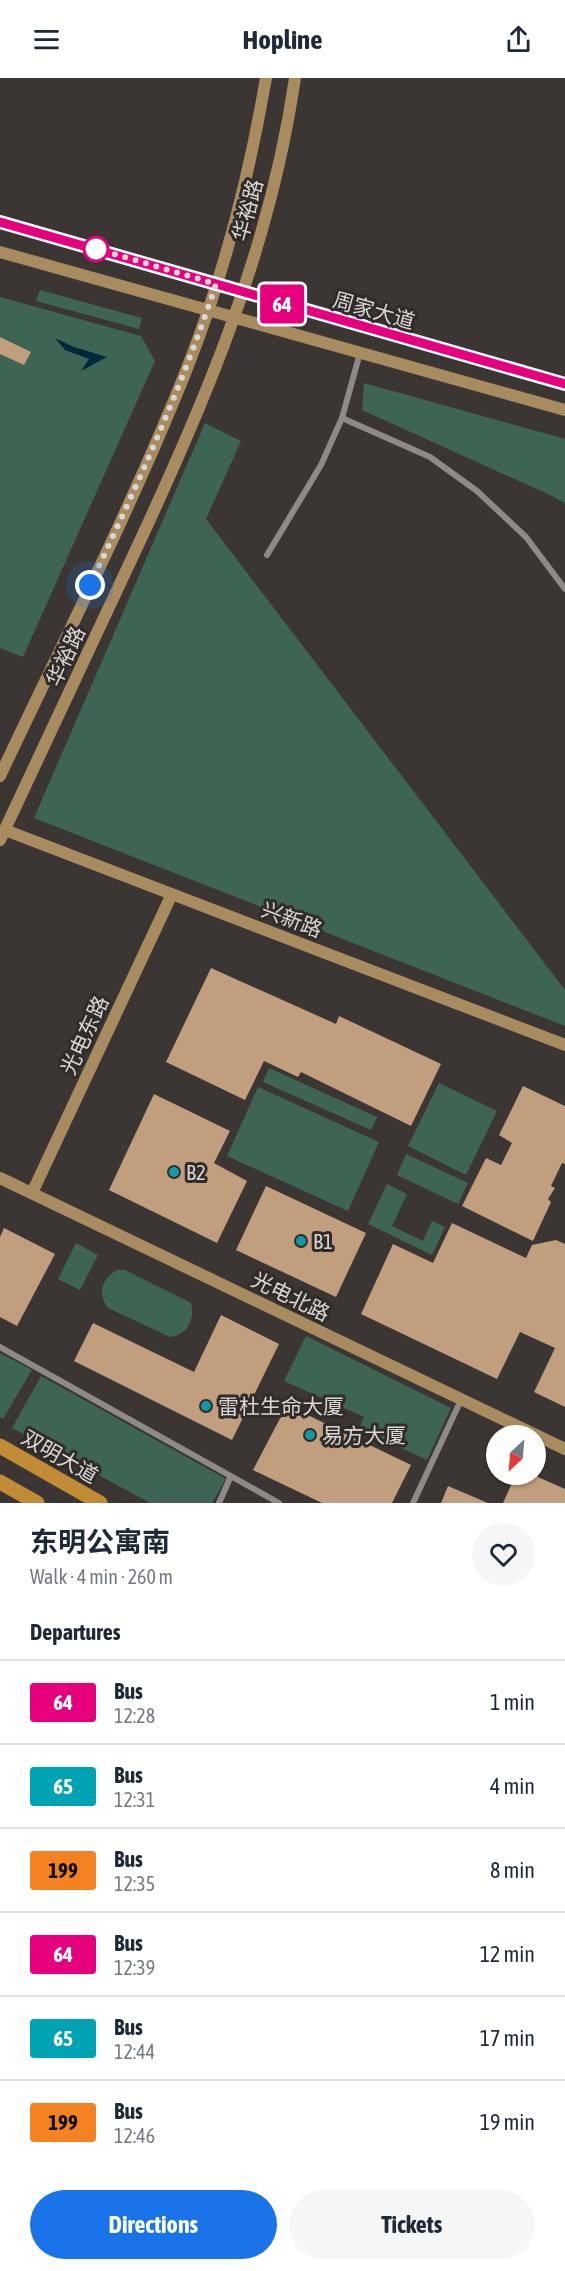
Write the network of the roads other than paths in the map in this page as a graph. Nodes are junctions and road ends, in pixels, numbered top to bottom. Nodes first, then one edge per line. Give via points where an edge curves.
1 (266, 78) edge
2 (295, 78) edge
3 (0, 222) edge
4 (0, 252) edge
5 (216, 284) junction
6 (244, 291) junction
7 (207, 311) junction
8 (235, 319) junction
9 (361, 352) junction
10 (565, 384) edge
11 (565, 410) edge
12 (342, 418) junction
13 (267, 555) dead end
14 (565, 589) edge
15 (0, 776) edge
16 (2, 835) edge
17 (172, 894) junction
18 (565, 1045) edge
19 (0, 1178) edge
20 (32, 1193) junction
21 (0, 1347) edge
22 (461, 1399) junction
23 (0, 1446) edge
24 (565, 1449) edge
25 (231, 1476) junction
26 (0, 1482) edge
27 (37, 1503) edge
28 (100, 1503) edge
29 (219, 1503) edge
30 (279, 1503) edge
31 (413, 1503) edge

1 - 5 street, 华裕路 via 247,171
2 - 6 street, 华裕路 via 283,152
3 - 5 street, 周家大道
4 - 7 street
5 - 6 street, 周家大道
5 - 7 street, 华裕路
6 - 8 street, 华裕路
6 - 10 street, 周家大道
7 - 8 street
7 - 15 street, 华裕路 via 151,453
8 - 9 street
8 - 16 street, 华裕路 via 201,408
9 - 11 street
9 - 12 street
12 - 13 street via 321,465
12 - 14 street via 430,457 477,491 526,537
16 - 17 street, 兴新路
17 - 18 street, 兴新路
17 - 20 street, 光电东路
19 - 20 street, 光电北路
20 - 22 street, 光电北路
21 - 25 street
22 - 24 street, 光电北路
22 - 31 street
23 - 28 main road, 双明大道
25 - 29 street
25 - 30 street
26 - 27 main road

